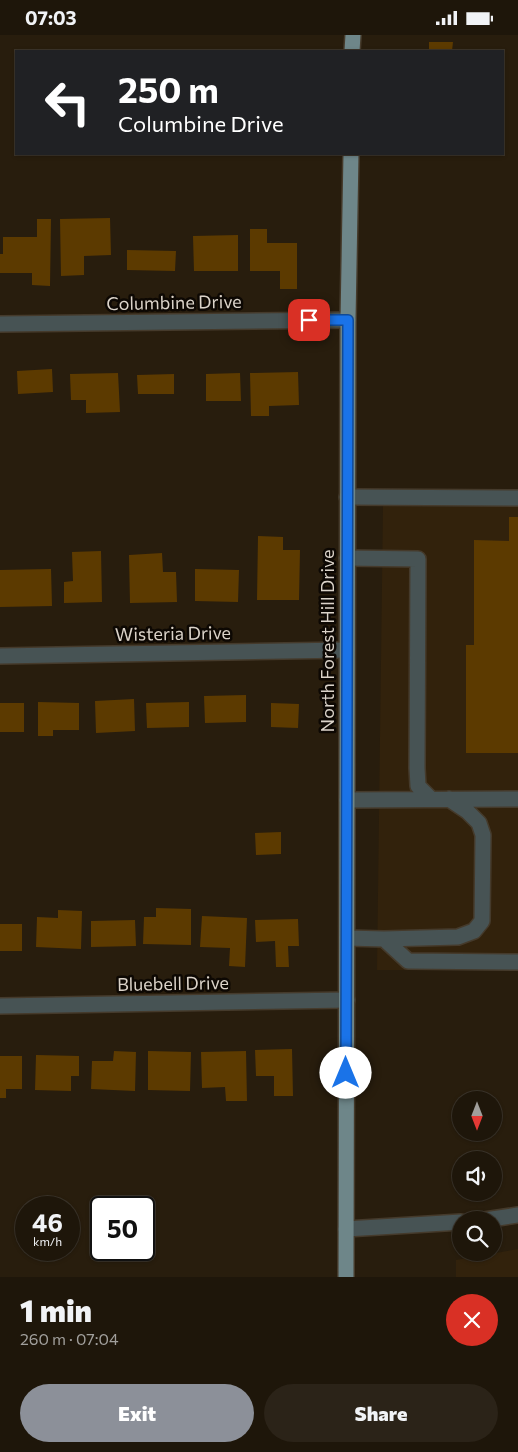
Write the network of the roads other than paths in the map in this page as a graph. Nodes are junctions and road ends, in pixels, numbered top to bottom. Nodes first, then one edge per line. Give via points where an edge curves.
1 (353, 35) edge
2 (352, 50) edge
3 (351, 155) edge
4 (348, 320) junction
5 (0, 324) edge
6 (347, 497) junction
7 (518, 498) edge
8 (347, 559) junction
9 (347, 650) junction
10 (0, 656) edge
11 (431, 799) junction
12 (450, 799) junction
13 (518, 799) edge
14 (347, 800) junction
15 (347, 938) junction
16 (384, 939) junction
17 (518, 962) edge
18 (347, 1000) junction
19 (0, 1006) edge
20 (518, 1215) edge
21 (502, 1217) edge
22 (452, 1223) edge
23 (346, 1229) junction
24 (346, 1277) edge

1 - 2 main road
3 - 4 main road, North Forest Hill Drive
4 - 5 street, Columbine Drive
4 - 6 main road, North Forest Hill Drive
6 - 7 street
6 - 8 main road, North Forest Hill Drive
8 - 9 main road, North Forest Hill Drive
8 - 11 street via 418,559 417,768 418,786
9 - 10 street, Wisteria Drive
9 - 14 main road, North Forest Hill Drive
11 - 12 street
11 - 14 street
12 - 13 street
12 - 16 street via 479,823 483,835 482,921 474,931 458,937
14 - 15 main road, North Forest Hill Drive
15 - 16 street
15 - 18 main road, North Forest Hill Drive
16 - 17 street via 408,961
18 - 19 street, Bluebell Drive
18 - 23 main road, North Forest Hill Drive
20 - 21 street
22 - 23 street
23 - 24 main road, North Forest Hill Drive

